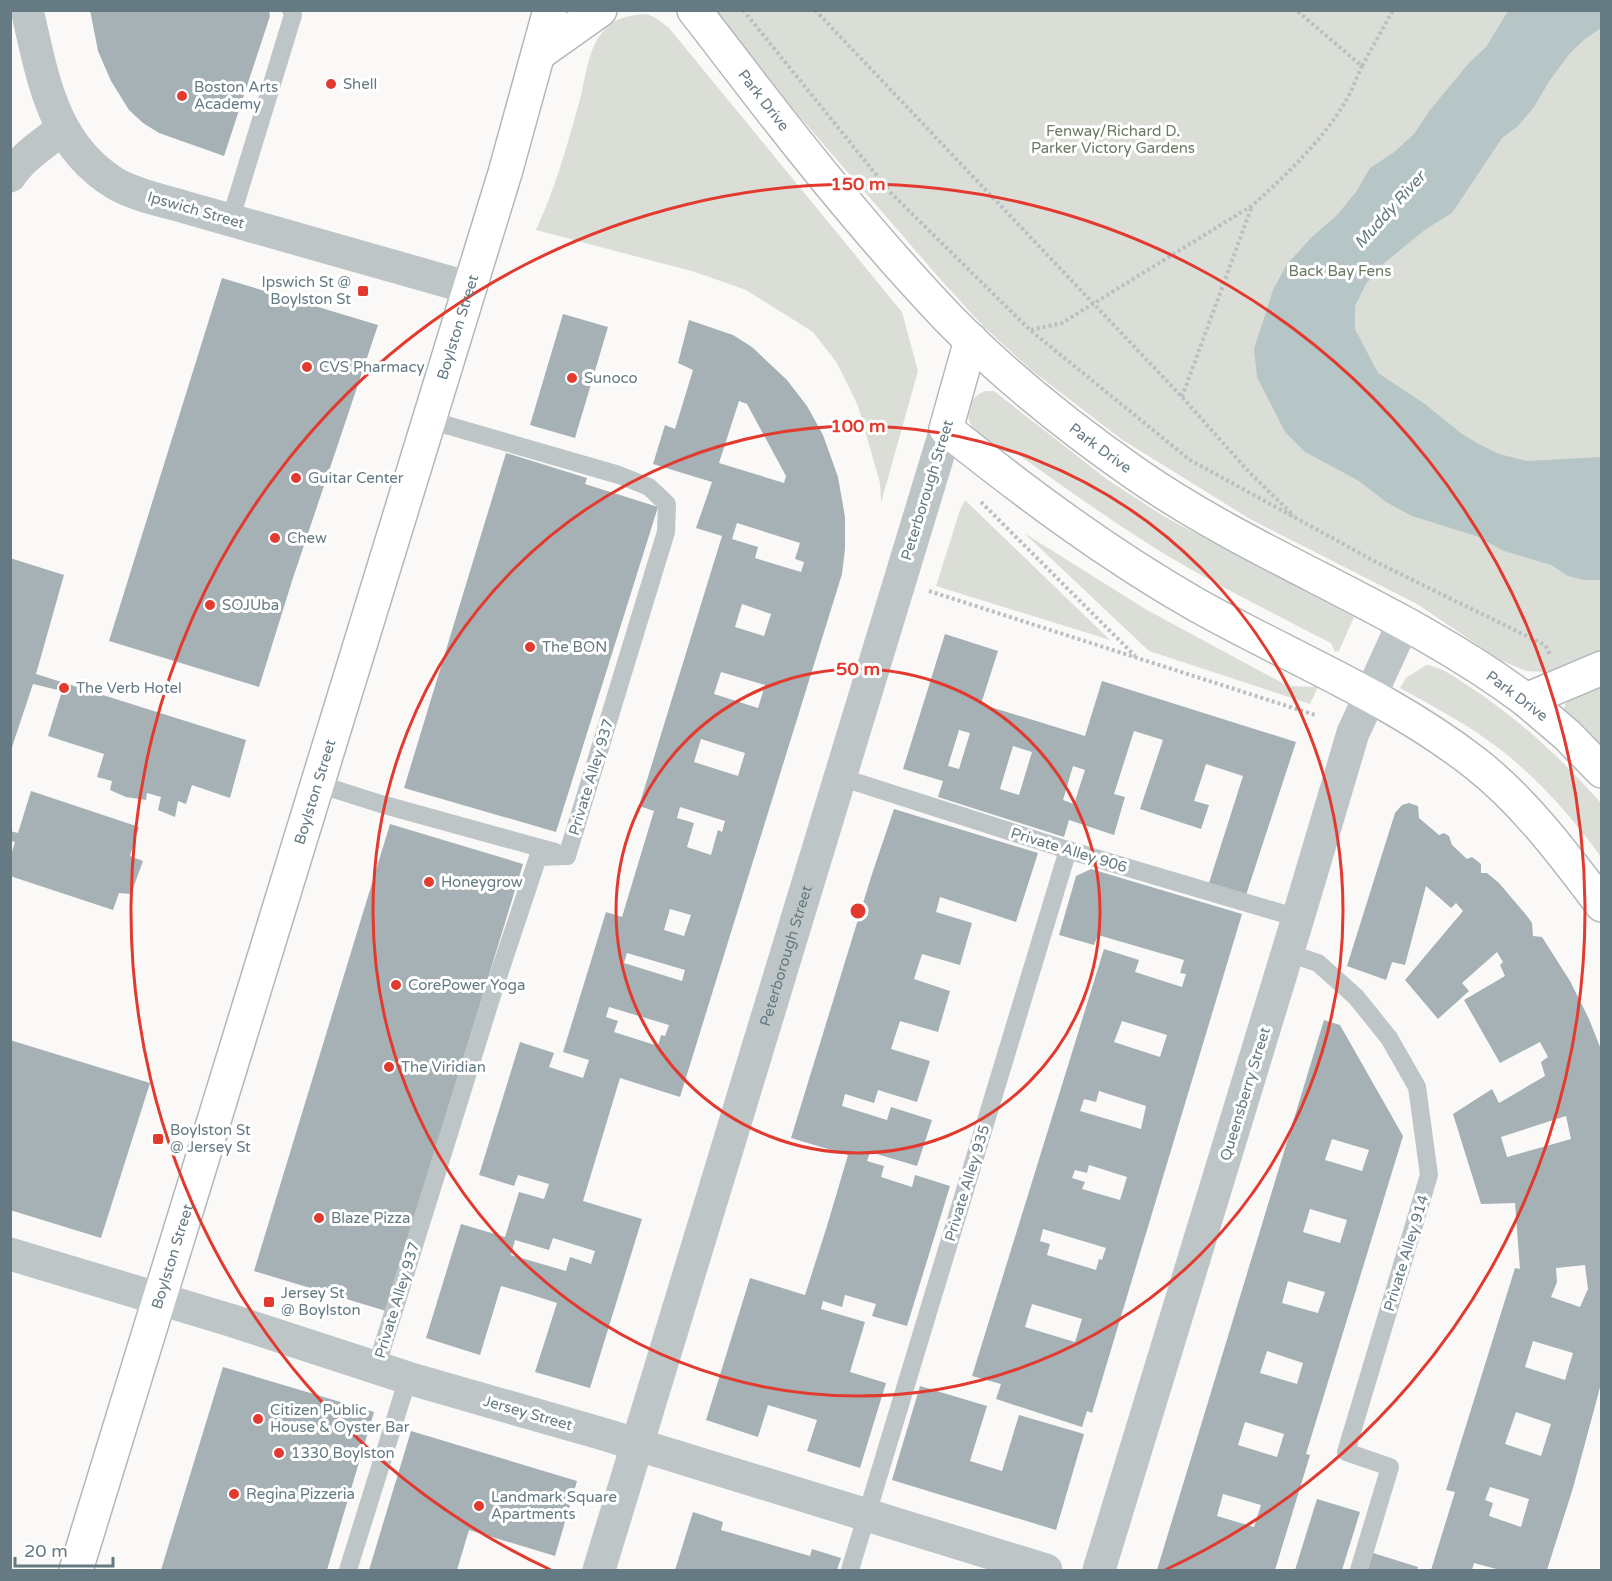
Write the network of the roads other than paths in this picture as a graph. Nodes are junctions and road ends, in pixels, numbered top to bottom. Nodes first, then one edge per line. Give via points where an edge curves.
1 (27, 10) edge
2 (291, 10) edge
3 (550, 10) edge
4 (600, 10) edge
5 (682, 10) edge
6 (702, 20) edge
7 (538, 54) junction
8 (62, 129) junction
9 (10, 176) edge
10 (230, 220) junction
11 (470, 288) junction
12 (971, 340) junction
13 (429, 420) junction
14 (946, 429) junction
15 (1404, 622) junction
16 (1602, 668) edge
17 (1370, 693) junction
18 (1526, 700) junction
19 (1602, 771) edge
20 (840, 777) junction
21 (318, 784) junction
22 (1068, 850) junction
23 (567, 856) junction
24 (1602, 905) edge
25 (1298, 918) junction
26 (1288, 953) junction
27 (10, 1254) edge
28 (160, 1299) junction
29 (376, 1368) junction
30 (408, 1378) junction
31 (638, 1445) junction
32 (867, 1516) junction
33 (75, 1570) edge
34 (348, 1570) edge
35 (599, 1570) edge
36 (850, 1570) edge
37 (1046, 1570) edge
38 (1099, 1570) edge
39 (1359, 1570) edge

1 - 8 street, Ipswich Street via 44,82
2 - 10 lane
3 - 7 main road, Boylston Street
4 - 7 main road
5 - 6 main road, Park Drive
6 - 12 main road, Park Drive via 868,228
7 - 11 main road, Boylston Street
8 - 9 street
8 - 10 street, Ipswich Street via 85,159 117,184
10 - 11 street, Ipswich Street
11 - 13 main road, Boylston Street
12 - 14 main road, Peterborough Street
12 - 15 main road, Park Drive via 1060,418 1146,481 1233,533
13 - 21 main road, Boylston Street
13 - 23 lane, Private Alley 937 via 619,475 649,487 667,504 666,532
14 - 17 main road via 1029,496 1110,553 1196,604
14 - 20 street, Peterborough Street
15 - 17 street, Queensberry Street
15 - 18 main road, Park Drive
16 - 18 main road
17 - 24 main road via 1476,764 1531,815
17 - 25 street, Queensberry Street via 1353,734
18 - 19 main road, Park Drive
20 - 22 lane, Private Alley 906
20 - 31 street, Peterborough Street
21 - 23 lane
21 - 28 main road, Boylston Street
22 - 25 lane, Private Alley 906
22 - 32 lane, Private Alley 935
23 - 29 lane, Private Alley 937 via 538,857
25 - 26 street, Queensberry Street
26 - 38 street, Queensberry Street
26 - 39 lane, Private Alley 914 via 1318,963 1356,997 1389,1038 1417,1087 1429,1175 1346,1452 1390,1467
27 - 28 street, Jersey Street
28 - 29 street, Jersey Street
28 - 33 main road, Boylston Street
29 - 30 street, Jersey Street
30 - 31 street, Jersey Street
30 - 34 lane
31 - 32 street, Jersey Street
31 - 35 street, Peterborough Street
32 - 36 lane, Private Alley 935
32 - 37 street, Jersey Street

